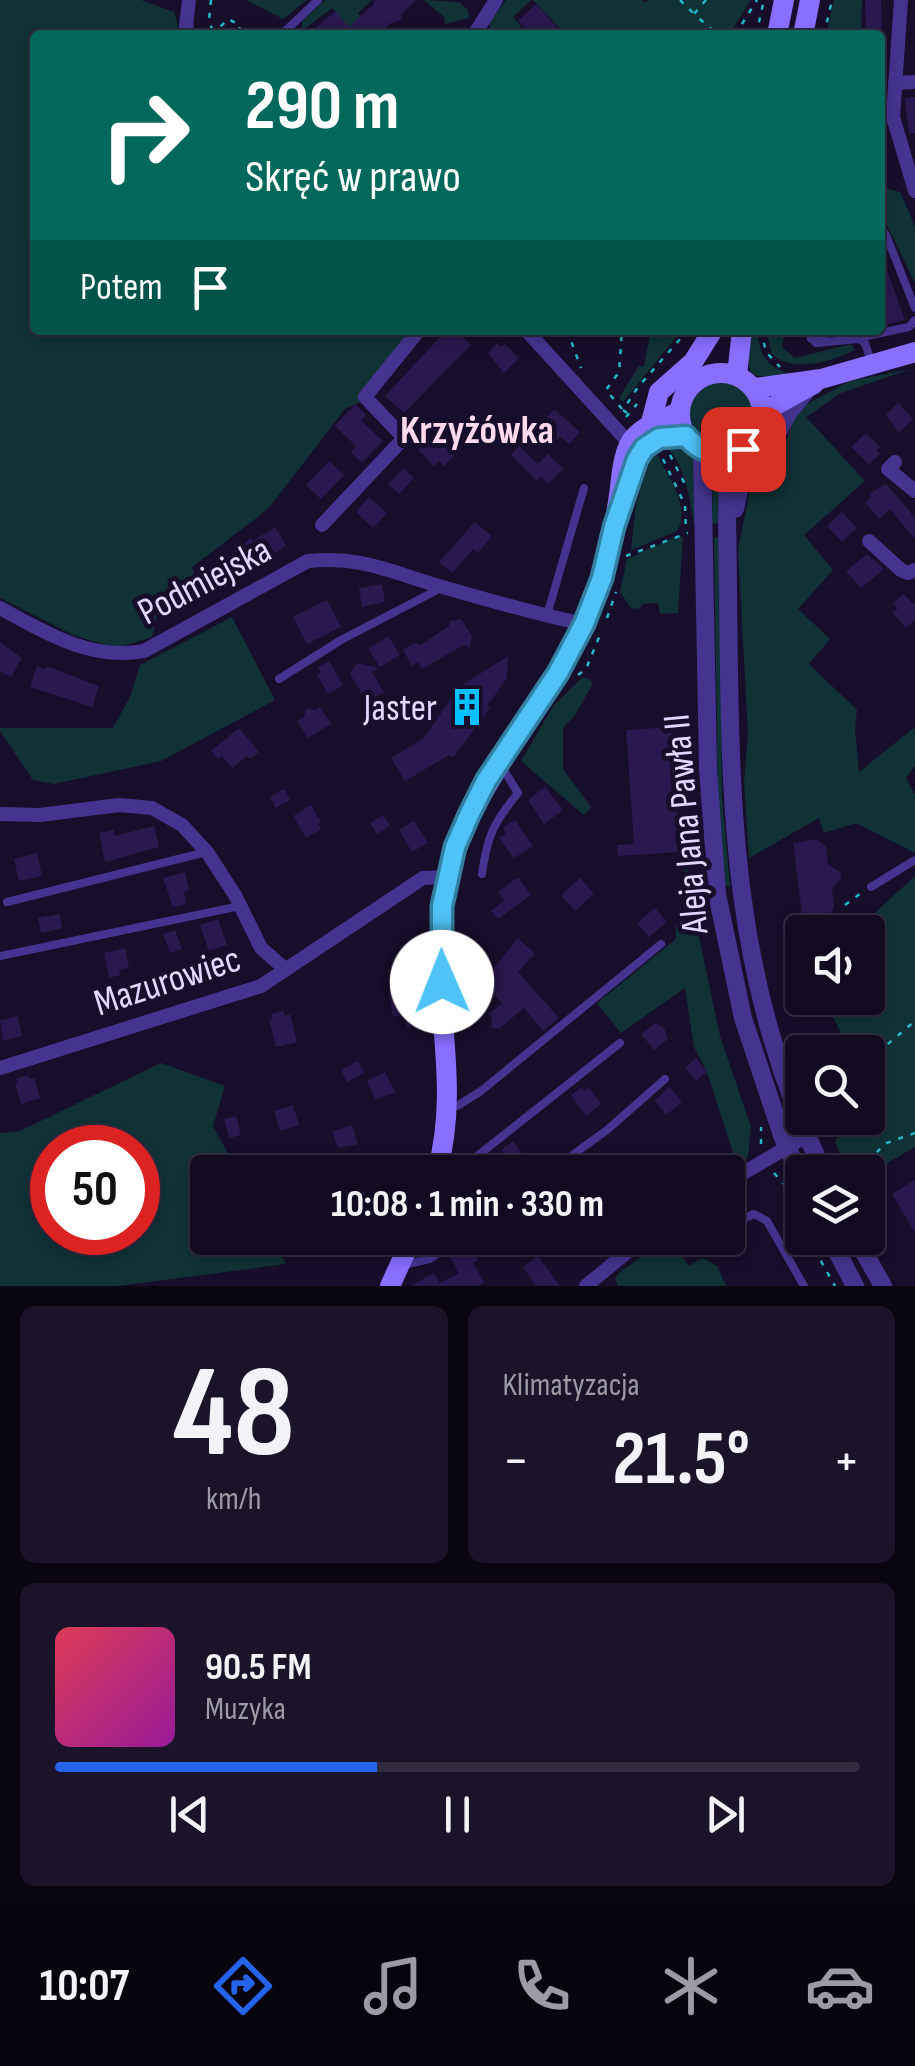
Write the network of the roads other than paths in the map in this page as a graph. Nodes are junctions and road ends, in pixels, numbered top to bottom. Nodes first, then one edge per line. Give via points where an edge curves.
1 (189, 0) edge
2 (318, 0) edge
3 (496, 0) edge
4 (784, 0) edge
5 (810, 0) edge
6 (901, 0) edge
7 (187, 30) edge
8 (286, 30) edge
9 (477, 30) edge
10 (777, 30) edge
11 (803, 30) edge
12 (907, 30) edge
13 (915, 82) edge
14 (895, 84) junction
15 (908, 144) edge
16 (915, 191) edge
17 (885, 234) edge
18 (915, 308) edge
19 (915, 320) edge
20 (885, 332) edge
21 (415, 335) edge
22 (530, 335) edge
23 (711, 335) edge
24 (721, 335) edge
25 (741, 335) edge
26 (809, 335) edge
27 (862, 337) edge
28 (915, 352) edge
29 (872, 364) junction
30 (712, 373) junction
31 (737, 375) junction
32 (816, 382) junction
33 (754, 388) junction
34 (680, 411) junction
35 (763, 412) junction
36 (650, 426) junction
37 (686, 436) junction
38 (630, 444) junction
39 (702, 450) junction
40 (737, 452) junction
41 (895, 462) dead end
42 (584, 488) dead end
43 (915, 491) edge
44 (322, 525) dead end
45 (614, 527) junction
46 (869, 541) dead end
47 (727, 548) junction
48 (915, 570) edge
49 (443, 587) junction
50 (0, 608) edge
51 (547, 615) junction
52 (584, 624) junction
53 (279, 679) dead end
54 (498, 764) junction
55 (0, 814) edge
56 (207, 852) junction
57 (915, 860) edge
58 (482, 874) dead end
59 (448, 876) junction
60 (871, 887) road end
61 (7, 902) dead end
62 (240, 906) junction
63 (661, 944) dead end
64 (0, 956) edge
65 (284, 968) junction
66 (620, 1043) dead end
67 (0, 1068) edge
68 (665, 1079) dead end
69 (449, 1106) junction
70 (812, 1135) edge
71 (807, 1138) junction
72 (787, 1147) junction
73 (440, 1155) edge
74 (478, 1155) edge
75 (573, 1155) edge
76 (791, 1155) edge
77 (816, 1155) edge
78 (745, 1172) edge
79 (745, 1218) edge
80 (404, 1255) edge
81 (437, 1255) edge
82 (623, 1255) edge
83 (839, 1255) edge
84 (866, 1255) edge
85 (399, 1265) junction
86 (390, 1286) edge
87 (586, 1286) edge
88 (804, 1286) edge
89 (855, 1286) edge
90 (884, 1286) edge

1 - 7 street
2 - 8 lane
3 - 9 street
4 - 10 main road
5 - 11 main road
6 - 12 street
12 - 14 street via 897,51
13 - 14 street
14 - 15 street via 893,116
15 - 16 street
17 - 18 lane
19 - 20 lane
21 - 44 street via 365,397 404,438
22 - 38 street
23 - 36 main road via 658,392
24 - 30 main road
25 - 31 main road
26 - 27 lane via 822,344
27 - 29 lane
28 - 29 main road
29 - 32 main road
30 - 31 main road
30 - 34 main road via 690,387
31 - 33 main road
32 - 33 main road
32 - 35 main road
32 - 47 street via 788,412 739,490
33 - 35 main road
34 - 36 main road
34 - 37 main road
35 - 40 main road via 757,434
36 - 38 main road
37 - 39 main road
37 - 45 main road via 659,438 644,448
38 - 45 main road
39 - 40 main road
39 - 72 street, Aleja Jana Pawła II via 717,894 743,1018
40 - 47 street, Aleja Jana Pawła II via 728,483
41 - 43 street via 888,469
42 - 51 lane
45 - 52 main road
46 - 48 street via 901,570
47 - 71 street, Aleja Jana Pawła II via 739,892 763,1009
49 - 50 street, Podmiejska via 357,560 308,561 144,651 125,654 80,647
49 - 51 street, Podmiejska
49 - 53 lane
51 - 52 street, Podmiejska
52 - 54 main road
54 - 58 lane via 518,793 493,825
54 - 59 main road via 469,815
55 - 56 street via 152,808 182,825
56 - 61 lane
56 - 62 street
57 - 60 lane
59 - 65 street, Mazurowiec via 423,878
59 - 69 main road via 440,938
62 - 64 lane
62 - 65 street via 261,948
63 - 69 lane via 480,1090
65 - 67 street, Mazurowiec via 261,986
66 - 74 lane
68 - 75 lane
69 - 73 main road
70 - 71 street
71 - 72 street
71 - 77 street, Aleja Jana Pawła II
72 - 76 street, Aleja Jana Pawła II
72 - 78 street
79 - 88 lane via 754,1214 767,1221
80 - 85 main road
81 - 85 lane
82 - 87 street
83 - 89 street
84 - 90 street
85 - 86 main road

